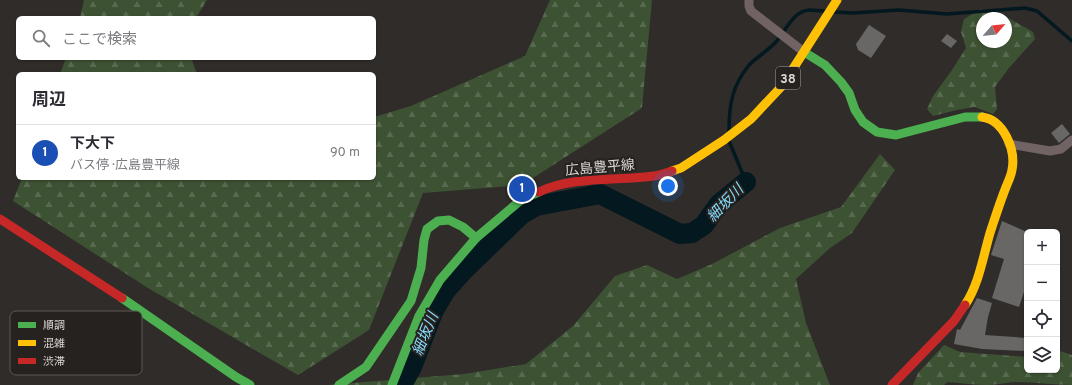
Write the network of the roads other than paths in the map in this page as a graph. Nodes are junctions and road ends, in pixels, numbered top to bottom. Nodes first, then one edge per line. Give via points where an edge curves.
1 (749, 0) edge
2 (836, 2) edge
3 (804, 52) junction
4 (1072, 140) edge
5 (1009, 144) junction
6 (0, 220) edge
7 (476, 238) junction
8 (141, 311) edge
9 (142, 312) edge
10 (250, 385) edge
11 (339, 385) edge
12 (392, 385) edge
13 (892, 385) edge

1 - 3 street via 751,11
2 - 3 street, 広島豊平線 / 38
3 - 5 street via 825,65 841,82 849,93 855,110 864,122 877,132 896,135 965,116 984,117 997,123
3 - 7 street, 広島豊平線 / 38 via 782,86 751,119 681,168 655,176 575,182 544,189 521,200
4 - 5 street via 1061,149 1050,151
5 - 13 street via 1012,170 969,299 954,321
6 - 8 street
7 - 11 street via 463,227 448,220 438,221 427,229 421,268 411,301 366,367
7 - 12 street, 広島豊平線 / 38 via 440,280 419,316
9 - 10 street

